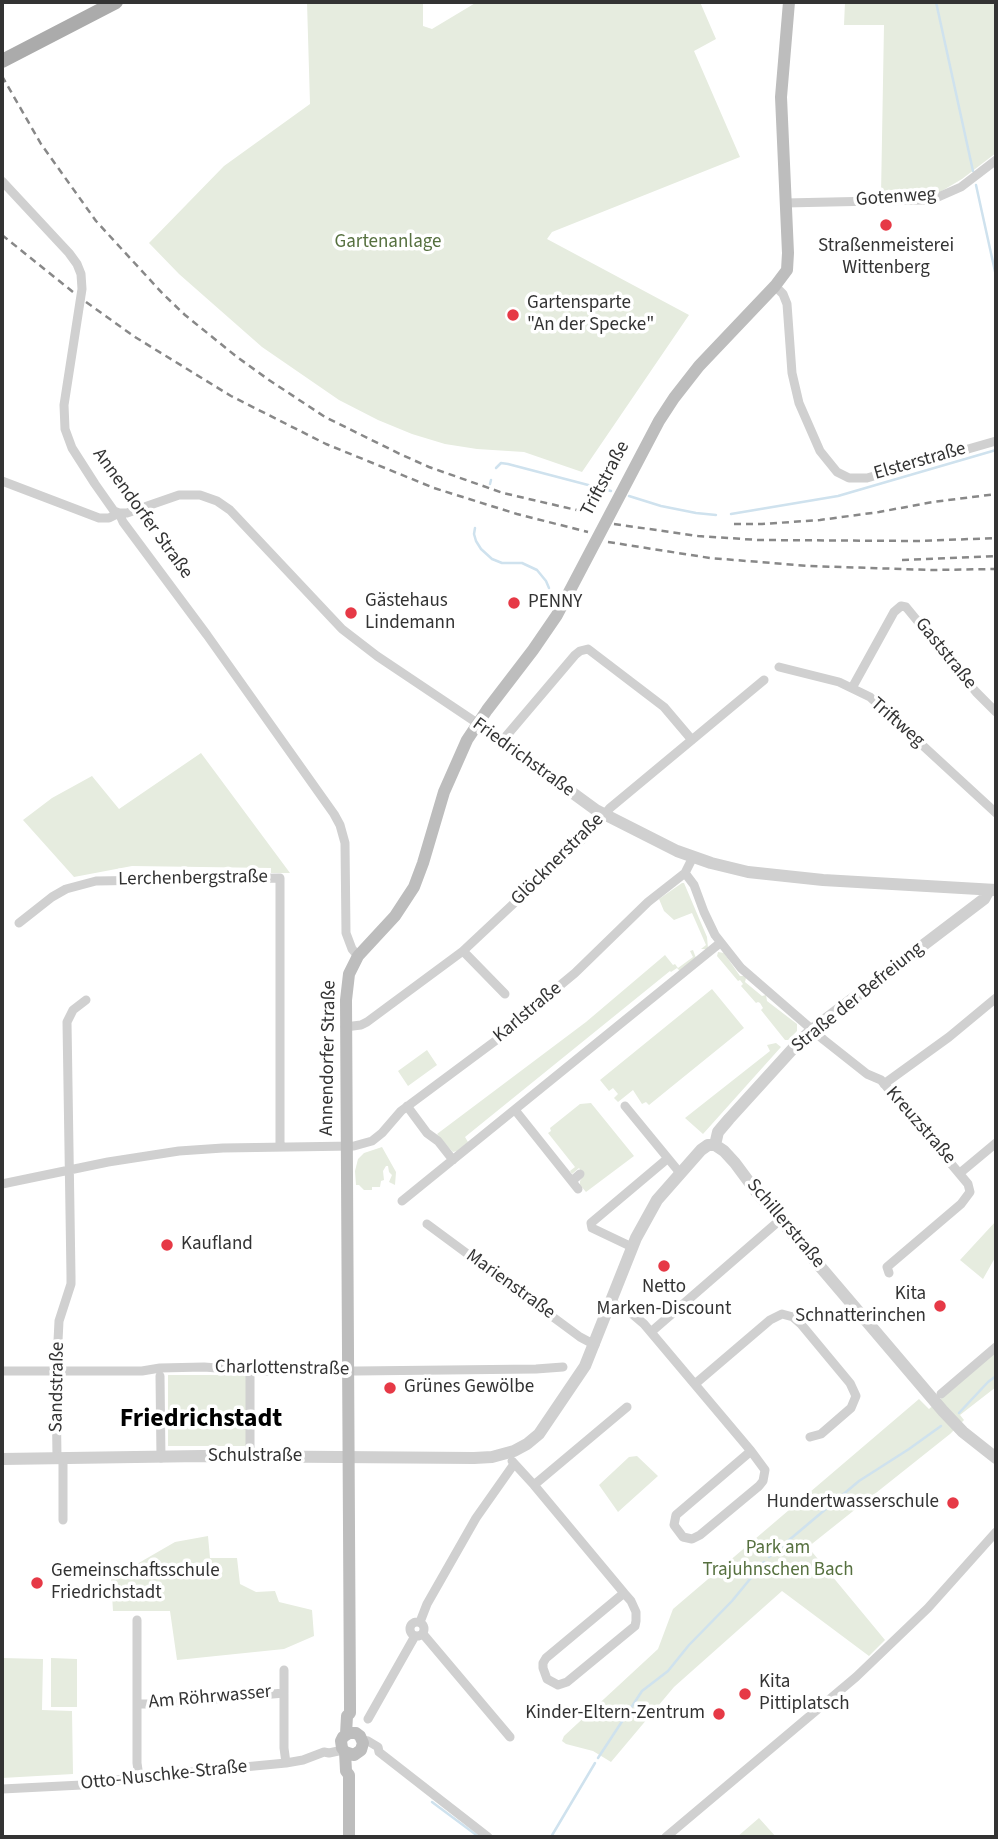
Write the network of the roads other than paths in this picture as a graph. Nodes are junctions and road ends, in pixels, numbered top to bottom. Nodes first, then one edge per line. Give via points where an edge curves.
1 (116, 2) edge
2 (789, 2) edge
3 (2, 61) edge
4 (996, 160) edge
5 (2, 181) edge
6 (785, 204) junction
7 (775, 286) junction
8 (996, 441) edge
9 (2, 481) edge
10 (119, 513) junction
11 (779, 667) dead end
12 (764, 680) dead end
13 (852, 688) junction
14 (996, 712) edge
15 (477, 723) junction
16 (692, 740) junction
17 (502, 741) junction
18 (996, 813) edge
19 (605, 815) junction
20 (693, 857) junction
21 (685, 873) junction
22 (993, 890) edge
23 (19, 923) dead end
24 (720, 943) junction
25 (463, 951) junction
26 (358, 956) junction
27 (505, 994) dead end
28 (996, 998) edge
29 (86, 1000) dead end
30 (345, 1027) junction
31 (813, 1030) junction
32 (884, 1084) junction
33 (407, 1106) junction
34 (625, 1106) dead end
35 (514, 1110) junction
36 (996, 1143) edge
37 (715, 1145) junction
38 (346, 1146) junction
39 (281, 1147) junction
40 (667, 1159) junction
41 (453, 1160) junction
42 (70, 1170) junction
43 (680, 1173) junction
44 (960, 1173) junction
45 (580, 1174) dead end
46 (2, 1184) edge
47 (402, 1201) dead end
48 (780, 1220) junction
49 (427, 1224) dead end
50 (632, 1247) junction
51 (889, 1273) dead end
52 (611, 1302) junction
53 (651, 1332) junction
54 (595, 1345) junction
55 (996, 1347) edge
56 (563, 1367) dead end
57 (250, 1370) junction
58 (2, 1371) edge
59 (57, 1371) junction
60 (348, 1371) junction
61 (160, 1376) dead end
62 (695, 1384) junction
63 (941, 1394) dead end
64 (627, 1407) dead end
65 (810, 1437) dead end
66 (250, 1450) dead end
67 (751, 1451) junction
68 (348, 1457) junction
69 (60, 1458) junction
70 (161, 1458) junction
71 (996, 1458) edge
72 (2, 1459) edge
73 (511, 1459) junction
74 (534, 1485) junction
75 (63, 1520) dead end
76 (996, 1532) edge
77 (624, 1593) junction
78 (137, 1620) dead end
79 (419, 1635) junction
80 (284, 1670) dead end
81 (284, 1693) junction
82 (137, 1704) junction
83 (368, 1719) dead end
84 (510, 1737) dead end
85 (351, 1744) junction
86 (286, 1763) junction
87 (139, 1777) junction
88 (2, 1790) edge
89 (349, 1837) edge
90 (488, 1837) edge
91 (666, 1837) edge

1 - 3 main road
2 - 6 main road, Triftstraße via 781,97
4 - 6 street, Gotenweg via 955,191 930,200
5 - 10 street, Annendorfer Straße via 74,259 81,274 67,373 65,429 87,474
6 - 7 main road, Triftstraße via 788,265
7 - 8 street, Elsterstraße via 787,304 792,373 802,410 824,458 842,476 867,478
7 - 15 main road, Triftstraße via 686,382 659,421 548,630
9 - 10 street, Friedrichstraße via 99,518
10 - 15 street, Friedrichstraße via 186,494 224,505 342,629
10 - 26 street, Annendorfer Straße via 340,825 345,843 346,933
11 - 13 street, Triftweg
12 - 16 street, Glöcknerstraße
13 - 14 street, Gaststraße via 901,606
13 - 18 street, Triftweg via 889,713
15 - 17 street, Friedrichstraße
15 - 26 main road, Triftstraße via 444,792 414,887 395,916
16 - 17 street via 664,707 588,649 575,655
16 - 19 street, Glöcknerstraße
17 - 19 street, Friedrichstraße
19 - 20 street, Friedrichstraße
19 - 25 street, Glöcknerstraße
20 - 21 street, Karlstraße
20 - 22 street, Friedrichstraße via 737,870 783,876
21 - 24 street, Kreuzstraße
21 - 33 street, Karlstraße via 514,1027
22 - 31 street, Straße der Befreiung
23 - 39 street, Lerchenbergstraße via 66,889 96,881 279,878
24 - 31 street, Kreuzstraße via 750,977
24 - 35 street
25 - 27 street
25 - 30 street, Glöcknerstraße via 367,1022
26 - 30 main road, Annendorfer Straße via 347,981
28 - 32 street
29 - 42 street via 67,1021
30 - 38 main road, Annendorfer Straße
31 - 32 street, Kreuzstraße
31 - 37 street, Straße der Befreiung via 729,1119 718,1132
32 - 44 street, Kreuzstraße
33 - 38 street, Karlstraße via 372,1141
33 - 41 street
34 - 40 street
35 - 41 street
35 - 45 street via 575,1185
36 - 44 street, Kreuzstraße
37 - 43 street, Straße der Befreiung via 705,1147
37 - 48 street, Schillerstraße via 736,1163
38 - 39 street
38 - 60 main road, Annendorfer Straße
39 - 42 street via 179,1151
40 - 43 street
40 - 50 street via 591,1223 592,1228
41 - 47 street
42 - 46 street
42 - 59 street, Sandstraße via 71,1284 60,1316
43 - 50 street, Straße der Befreiung via 651,1209
44 - 51 street, Kreuzstraße via 968,1184 967,1198 887,1267
48 - 53 street
48 - 71 street, Schillerstraße via 949,1418
49 - 54 street, Marienstraße
50 - 52 street, Straße der Befreiung
52 - 53 street via 635,1315
52 - 54 street, Straße der Befreiung
53 - 62 street
54 - 73 street, Straße der Befreiung via 580,1376 543,1429
55 - 63 street
56 - 60 street, Charlottenstraße
57 - 59 street, Charlottenstraße
57 - 60 street, Charlottenstraße
57 - 66 street
58 - 59 street, Charlottenstraße
59 - 69 street, Sandstraße
60 - 68 main road, Annendorfer Straße
61 - 70 street
62 - 65 street via 774,1317 793,1317 850,1382 856,1396 851,1408 821,1434
62 - 67 street
64 - 74 street
67 - 67 street via 676,1515 674,1525 682,1537 700,1535 764,1481 765,1470
68 - 70 street, Schulstraße
68 - 73 street, Schulstraße
68 - 85 main road, Annendorfer Straße
69 - 70 street, Schulstraße
69 - 72 street, Schulstraße
69 - 75 street, Sandstraße
73 - 74 street
73 - 79 street, Straße der Befreiung via 427,1604 420,1622 425,1627
74 - 77 street
76 - 91 street via 919,1618 856,1677
77 - 77 street via 546,1658 547,1679 558,1685 567,1682 635,1626 636,1612
78 - 82 street, Am Röhrwasser
79 - 83 street
79 - 84 street
80 - 81 street, Am Röhrwasser
81 - 82 street, Am Röhrwasser
81 - 86 street, Am Röhrwasser
82 - 87 street, Am Röhrwasser
85 - 86 street, Otto-Nuschke-Straße
85 - 89 main road, Annendorfer Straße via 346,1771
85 - 90 street via 379,1752
86 - 87 street, Otto-Nuschke-Straße
87 - 88 street, Otto-Nuschke-Straße

